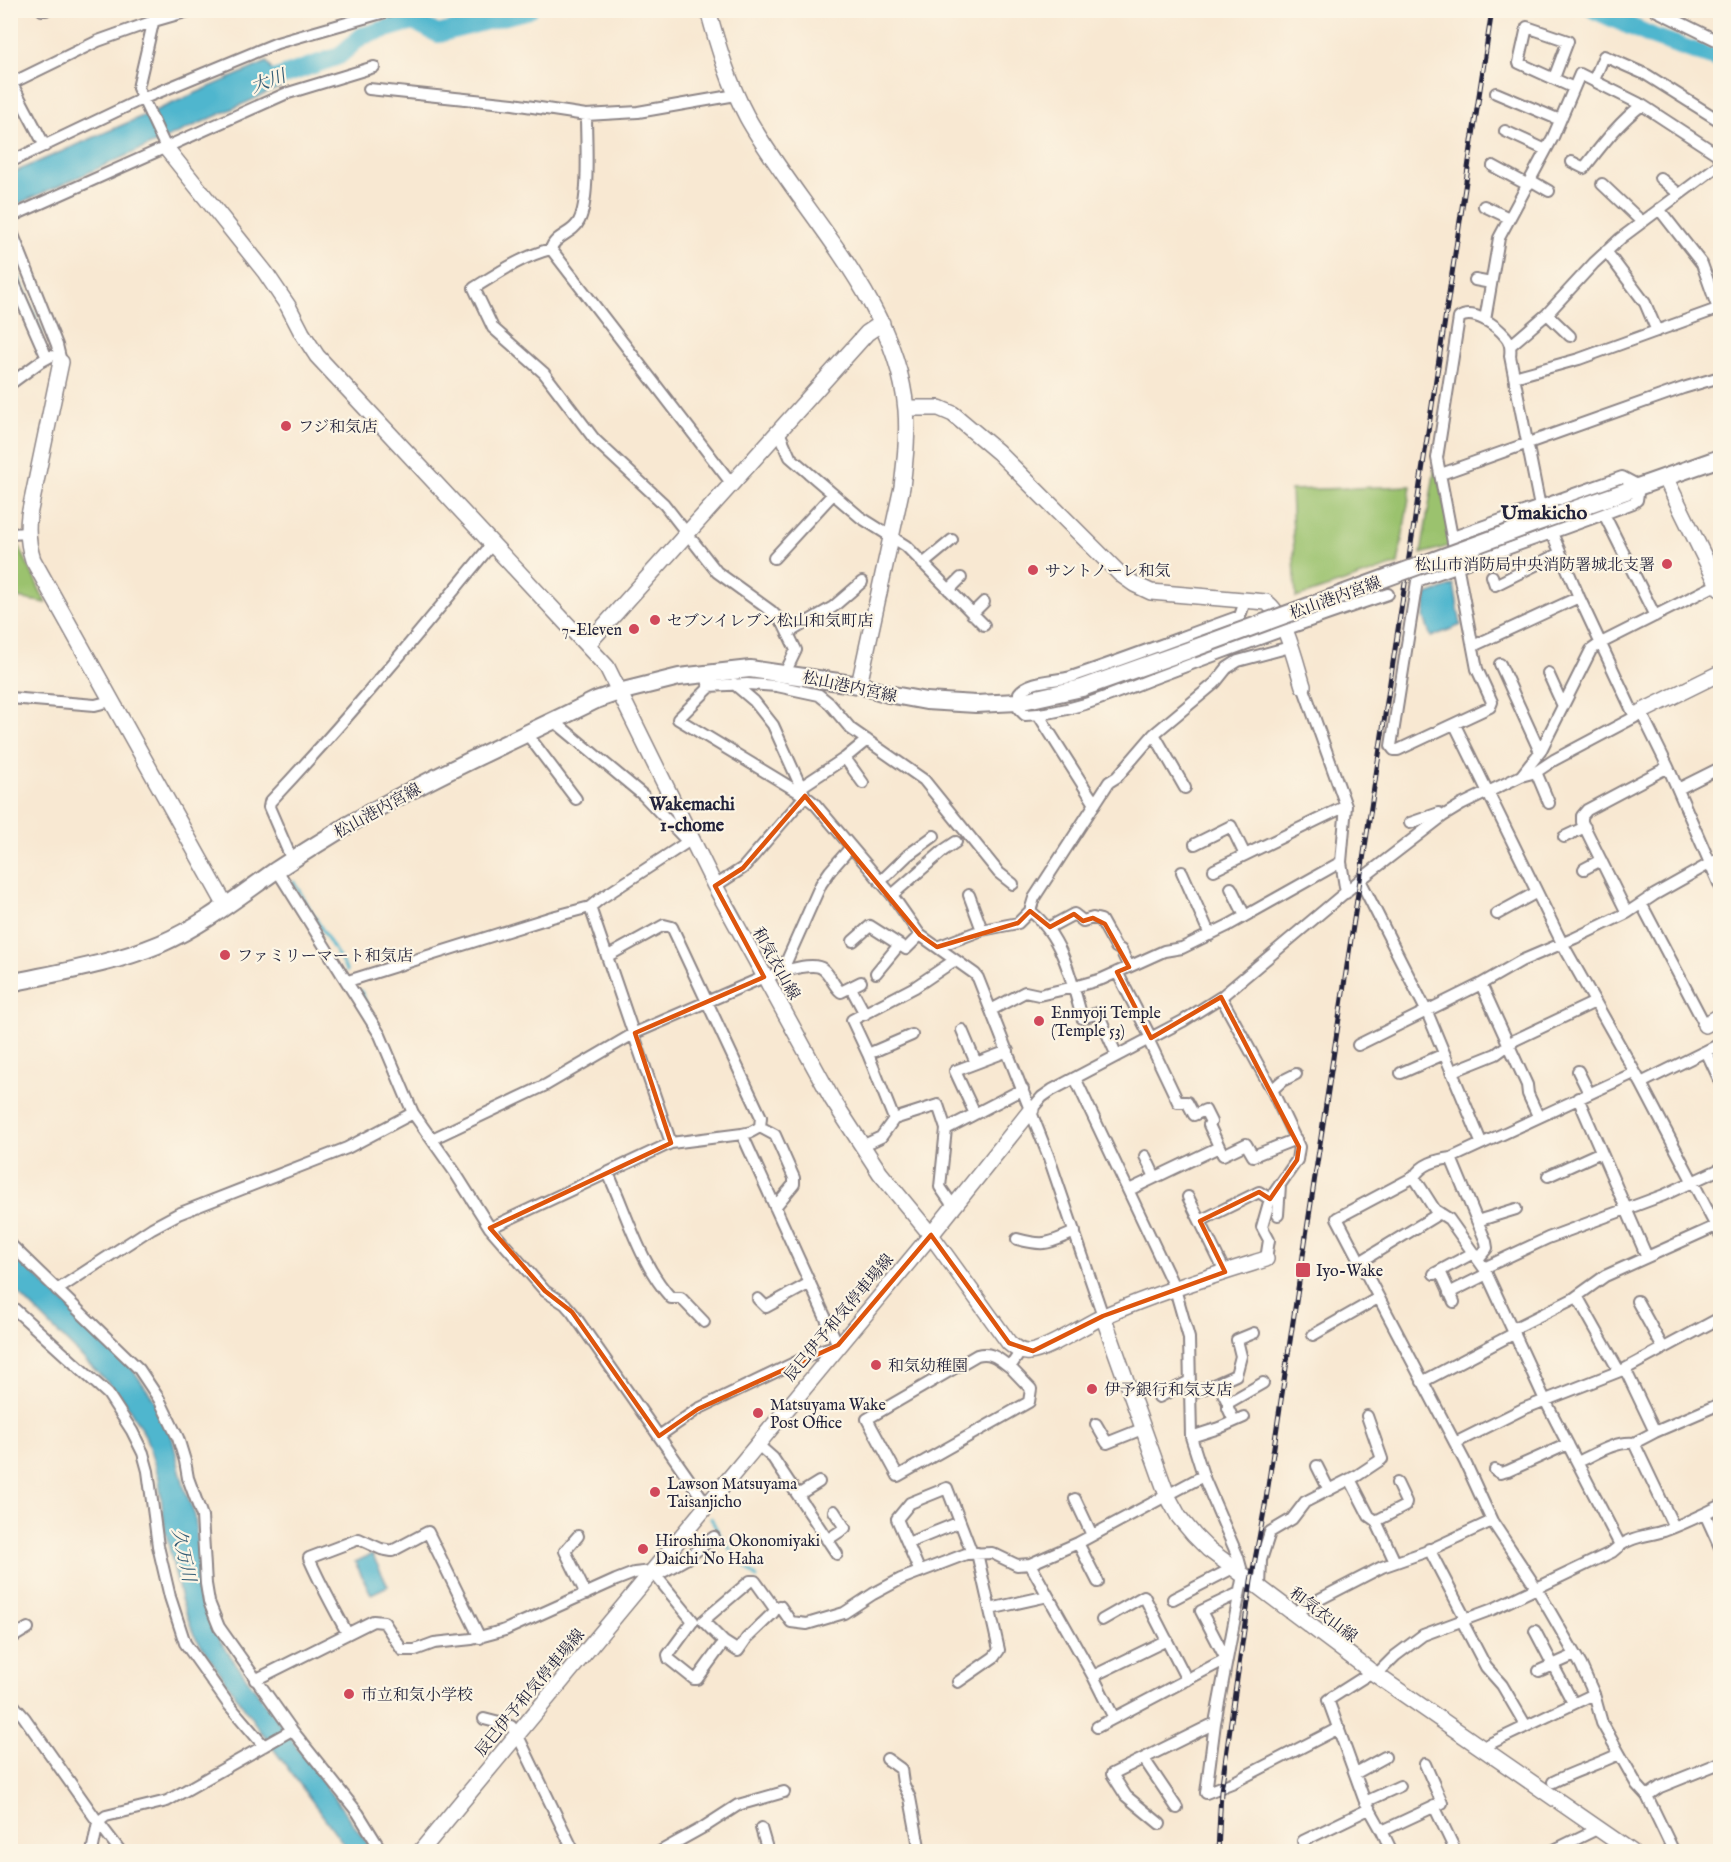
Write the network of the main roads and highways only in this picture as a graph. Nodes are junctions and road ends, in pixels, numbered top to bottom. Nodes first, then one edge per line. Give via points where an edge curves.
1 (1720, 458) edge
2 (10, 983) edge

1 - 2 main road, 松山港内宮線, bridge via 1082,688 1018,702 926,701 859,685 750,669 707,680 679,677 619,692 411,790 161,943 98,965

